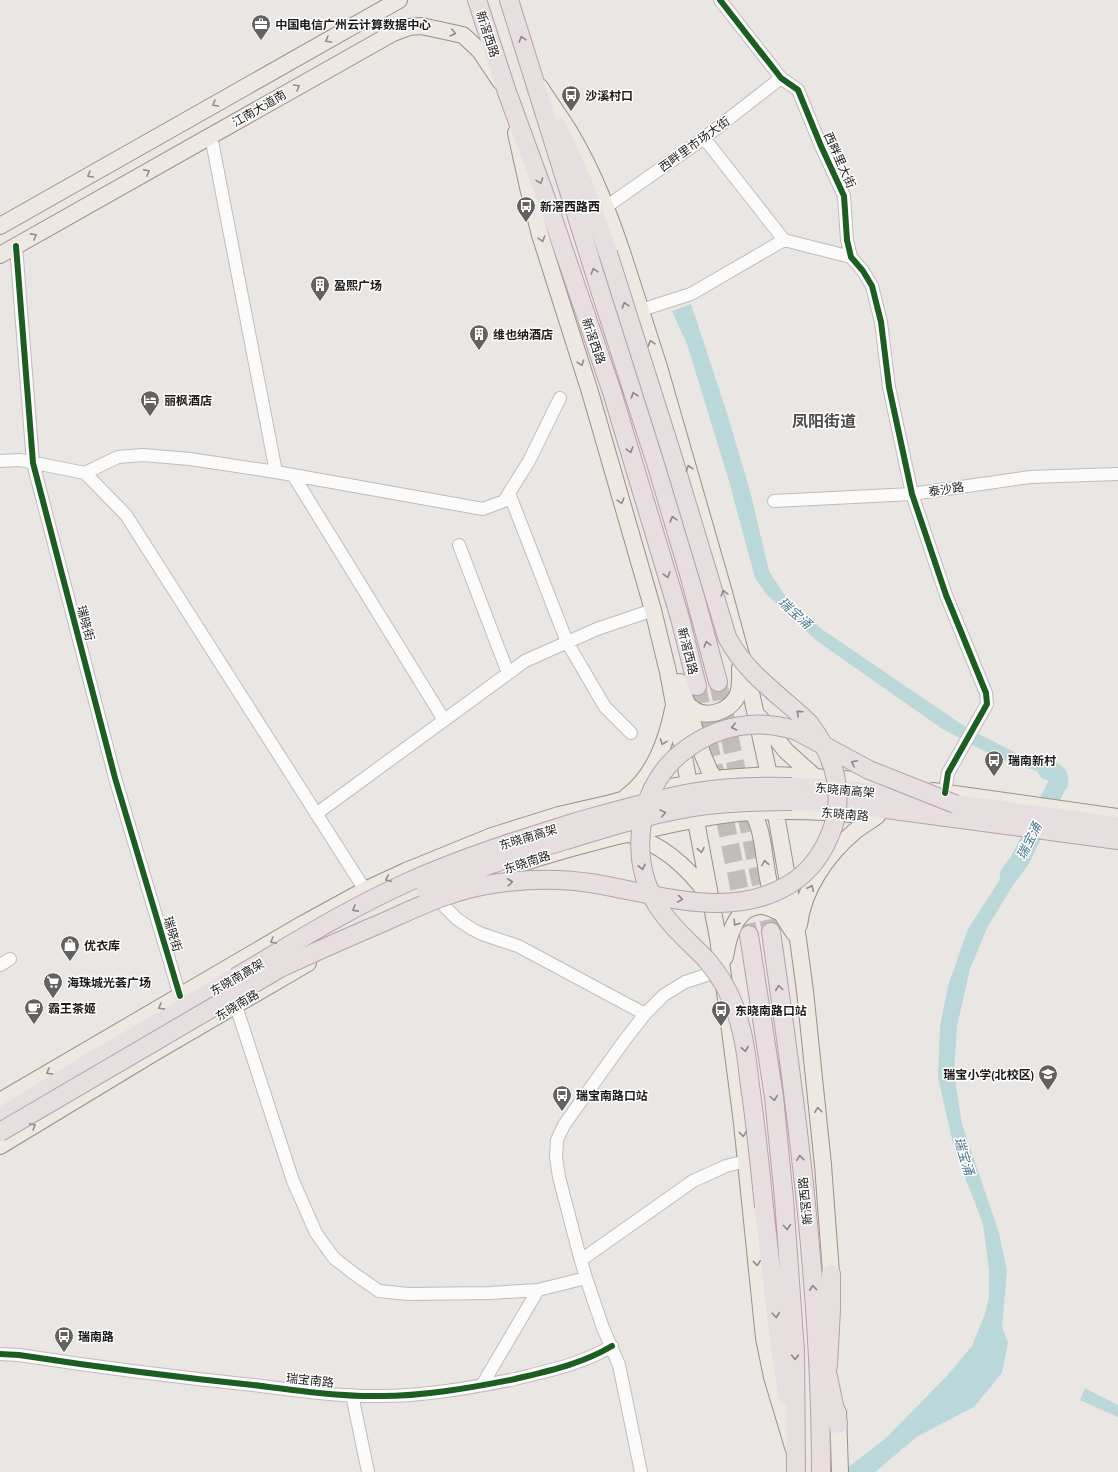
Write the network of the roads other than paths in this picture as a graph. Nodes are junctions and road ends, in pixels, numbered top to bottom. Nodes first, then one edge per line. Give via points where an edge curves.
1 (399, 0) edge
2 (477, 0) edge
3 (509, 0) edge
4 (720, 0) edge
5 (533, 77) junction
6 (782, 78) junction
7 (507, 92) junction
8 (211, 136) junction
9 (704, 138) junction
10 (606, 207) junction
11 (0, 226) edge
12 (784, 240) junction
13 (16, 246) junction
14 (0, 255) edge
15 (851, 257) junction
16 (642, 310) junction
17 (560, 398) dead end
18 (0, 461) edge
19 (33, 463) junction
20 (276, 472) junction
21 (85, 474) junction
22 (1118, 474) edge
23 (293, 475) junction
24 (509, 493) junction
25 (912, 494) junction
26 (774, 501) dead end
27 (459, 545) dead end
28 (653, 610) junction
29 (567, 642) junction
30 (740, 652) junction
31 (508, 673) junction
32 (718, 682) tunnel mouth
33 (697, 686) tunnel mouth
34 (679, 702) junction
35 (755, 712) junction
36 (444, 720) junction
37 (631, 733) dead end
38 (769, 775) junction
39 (815, 777) junction
40 (715, 779) junction
41 (689, 784) junction
42 (950, 798) junction
43 (623, 800) junction
44 (775, 811) junction
45 (752, 812) junction
46 (316, 814) junction
47 (878, 816) junction
48 (1118, 817) edge
49 (695, 820) junction
50 (1118, 826) edge
51 (628, 834) junction
52 (1118, 840) edge
53 (1118, 849) edge
54 (364, 890) junction
55 (434, 896) junction
56 (711, 899) junction
57 (781, 913) junction
58 (771, 932) tunnel mouth
59 (748, 935) tunnel mouth
60 (798, 939) junction
61 (278, 969) junction
62 (722, 970) junction
63 (180, 996) junction
64 (236, 1006) junction
65 (645, 1014) junction
66 (0, 1101) edge
67 (0, 1117) edge
68 (0, 1132) edge
69 (0, 1146) edge
70 (746, 1161) junction
71 (581, 1260) junction
72 (831, 1274) junction
73 (586, 1278) junction
74 (538, 1290) junction
75 (815, 1316) junction
76 (612, 1346) junction
77 (0, 1354) edge
78 (827, 1373) junction
79 (482, 1385) junction
80 (352, 1395) junction
81 (838, 1424) junction
82 (821, 1452) junction
83 (796, 1453) junction
84 (368, 1472) edge
85 (641, 1472) edge
86 (796, 1472) edge
87 (821, 1472) edge
88 (840, 1472) edge

1 -> 11 main road, 江南大道南
2 - 7 highway, 新滘西路
5 -> 3 highway, 新滘西路
4 - 6 street, 西畔里大街
5 - 10 main road via 572,137
32 -> 5 highway, 新滘西路 via 659,473
61 -> 5 highway, bridge via 437,898 467,888 545,879 574,881 700,902 729,903 769,895 795,881 815,861 835,821 837,794 834,767 829,754 809,723 750,670 737,655 727,637 608,253 572,155
6 - 9 street, 西畔里市场大街
6 - 15 street, 西畔里大街 via 798,90 844,196
8 -> 7 main road, 江南大道南 via 393,32 409,27 421,26 463,35 480,51
7 -> 28 main road via 540,235 590,392
7 -> 33 highway, 新滘西路 via 612,392
13 -> 8 main road, 江南大道南
8 - 20 street
9 - 10 street, 西畔里市场大街
9 - 12 street
10 - 16 main road
12 - 15 street
12 - 16 street via 691,294
13 - 14 main road, 江南大道南
13 - 19 street, 瑞晓街
15 - 25 street via 872,286 881,322 889,386
30 -> 16 main road via 701,508
17 - 24 street via 529,461
18 - 19 street via 20,460
19 - 21 street
19 - 63 street, 瑞晓街 via 115,778
20 - 21 street via 143,455 118,457
20 - 23 street
21 - 46 street via 126,515
22 - 25 street, 泰沙路 via 1030,477
23 - 24 street via 483,509 504,501
23 - 36 street
24 - 29 street
25 - 26 street, 泰沙路
25 - 42 street via 946,595 986,693 987,704 948,772
27 - 31 street
28 - 29 street
28 - 34 main road via 667,639
29 - 31 street via 525,661
29 - 37 street via 605,707
30 - 34 main road via 738,694 729,707 709,713
30 - 35 main road
31 - 36 street
34 - 40 main road
34 - 41 main road
34 -> 43 main road via 655,761 641,784
35 - 38 main road
35 - 39 main road via 786,751
36 - 46 street
38 - 39 main road
38 - 40 main road
38 - 44 main road
39 - 42 main road via 856,780
40 - 41 main road
40 - 44 main road via 739,798
41 - 43 main road
41 - 45 main road via 726,795 746,804
41 - 49 main road
42 - 48 main road
42 - 50 highway, 东晓南高架
42 -> 67 highway, 东晓南高架, bridge via 830,788 733,788 659,800 513,841 443,867 369,902 80,1068
42 -> 83 highway, bridge via 869,770 797,731 784,727 741,725 724,729 683,751 656,782 640,829 640,861 648,888 663,914 715,970 737,1015 747,1062 778,1333
43 - 51 main road via 629,804 633,814 633,824
43 -> 54 main road via 560,815 492,836
44 - 45 main road, 东晓南路
44 - 47 main road, 东晓南路 via 824,811
44 - 60 main road
45 - 49 main road, 东晓南路
57 -> 45 main road via 770,886 758,828
46 - 54 street
47 - 53 main road, 东晓南路
60 -> 47 main road via 803,904 822,868 855,831
49 - 51 main road, 东晓南路
49 -> 56 main road
51 - 55 main road, 东晓南路 via 566,849
51 - 56 main road via 648,841 668,853 691,873
61 -> 52 highway, 东晓南高架, bridge via 379,912 475,870 624,823 696,807 766,801 845,804
54 -> 63 main road
55 - 64 main road, 东晓南路 via 340,944
55 - 65 street via 457,919 472,929 518,946
56 - 62 main road
57 - 60 main road
57 -> 62 main road via 762,906 742,914 731,930
75 -> 58 highway, 新滘西路 via 795,1111
59 -> 83 highway, 新滘西路 via 774,1097 784,1192 795,1351
72 -> 60 main road via 823,1165
61 - 68 highway, 东晓南高架, bridge
62 - 65 street via 685,982 664,994
62 -> 70 main road
63 -> 66 main road
69 -> 64 main road, 东晓南路
64 - 74 street via 293,1181 316,1234 334,1258 379,1291 408,1294
65 - 71 street via 564,1125 557,1140 559,1177
70 - 71 street via 726,1166 693,1180
70 -> 83 main road via 764,1338 772,1377
71 - 73 street
72 - 78 highway
72 - 81 main road
73 - 74 street
73 - 76 street
74 - 79 street
75 - 78 highway
75 - 82 highway, 新滘西路
76 - 79 street, 瑞宝南路 via 596,1356 568,1365
76 - 85 street via 624,1384
77 - 80 street, 瑞宝南路 via 160,1375
78 - 81 highway
78 - 82 highway
79 - 80 street, 瑞宝南路 via 405,1395
80 - 84 street
81 - 88 main road
82 - 87 highway, 新滘西路
83 - 86 highway, 新滘西路

